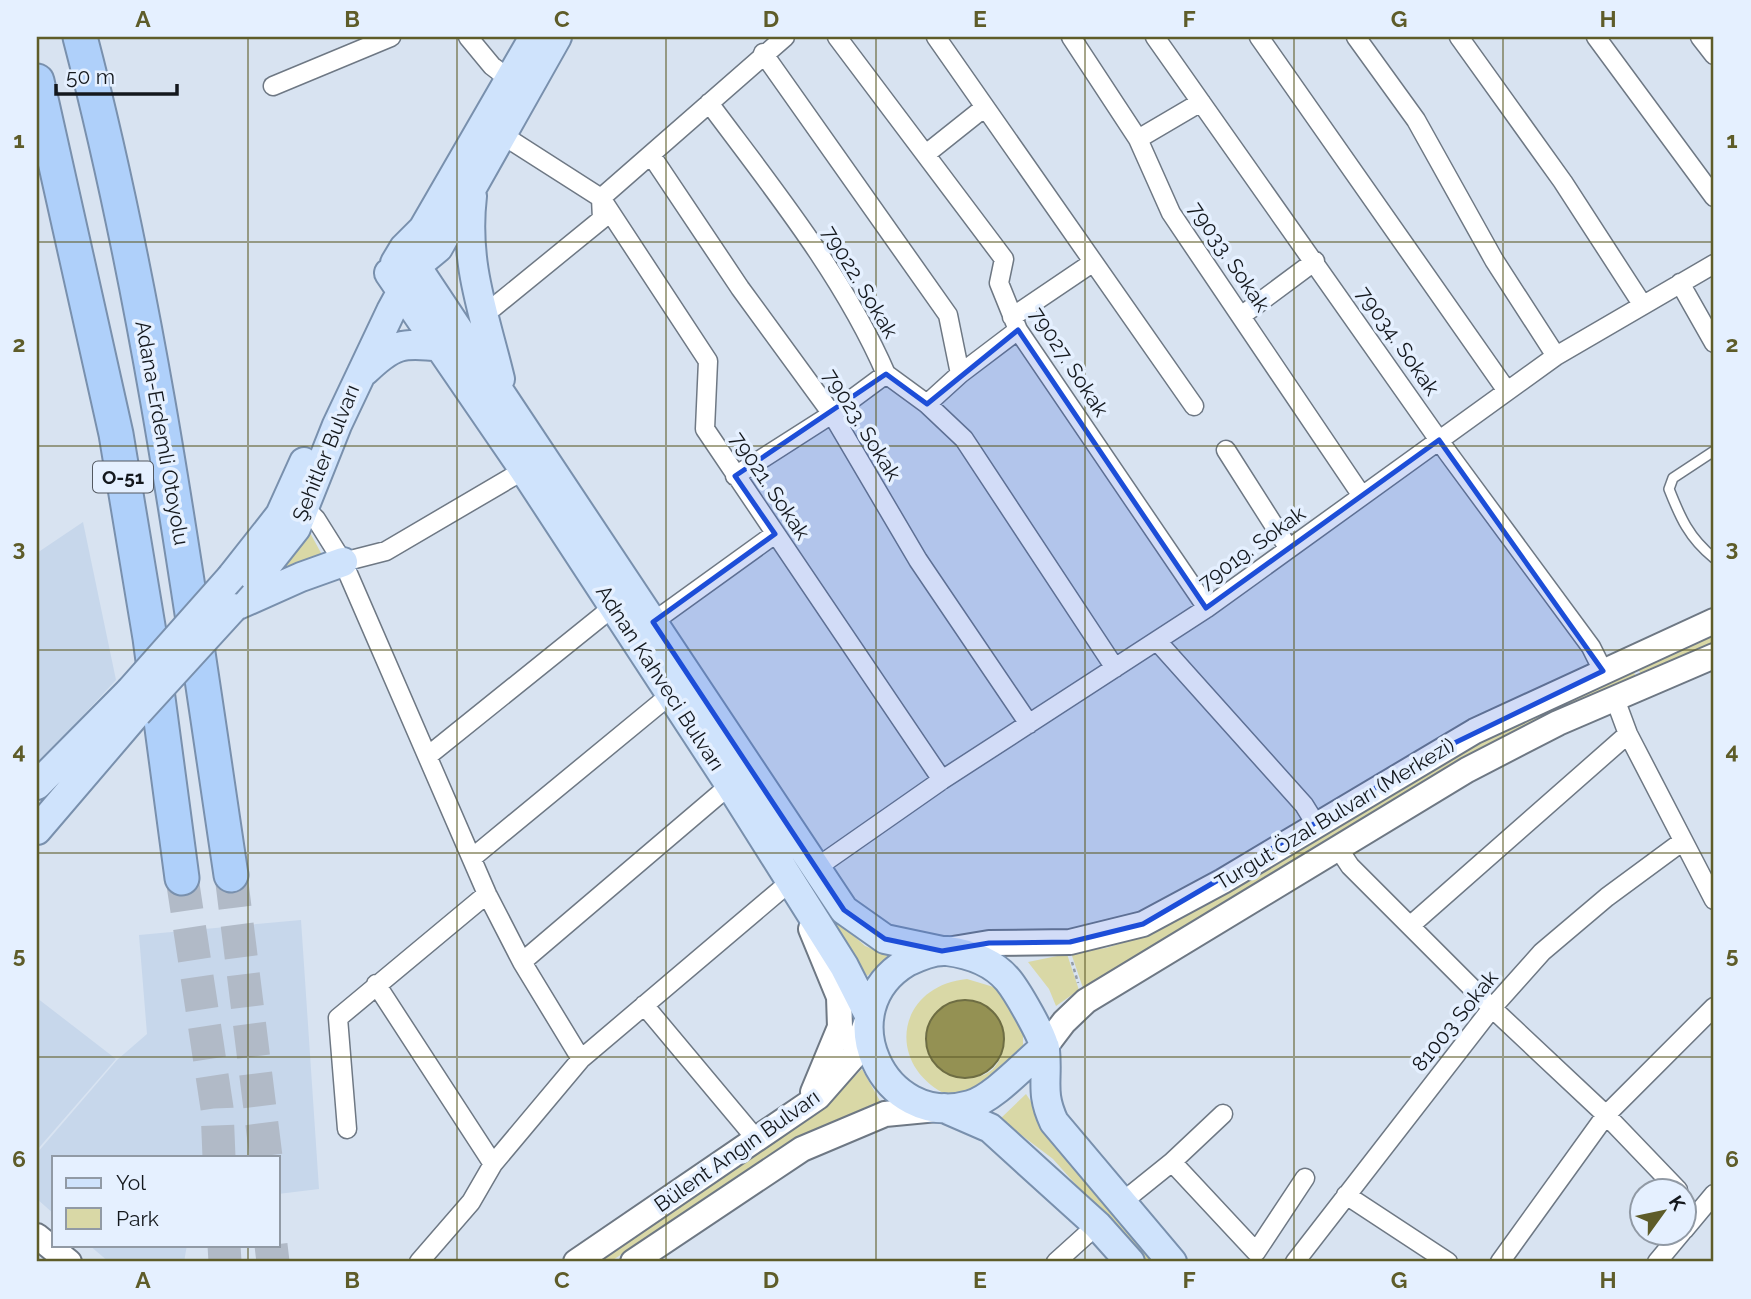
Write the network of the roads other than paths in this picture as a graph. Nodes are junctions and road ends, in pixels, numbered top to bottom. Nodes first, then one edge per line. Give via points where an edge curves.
1 (80, 37) edge
2 (391, 37) edge
3 (468, 37) edge
4 (534, 37) edge
5 (557, 37) edge
6 (785, 37) edge
7 (837, 37) edge
8 (936, 37) edge
9 (1071, 37) edge
10 (1155, 37) edge
11 (1259, 37) edge
12 (1356, 37) edge
13 (1458, 37) edge
14 (1596, 37) edge
15 (1700, 37) edge
16 (763, 53) junction
17 (1714, 55) edge
18 (509, 79) junction
19 (37, 80) edge
20 (273, 86) dead end
21 (1201, 102) junction
22 (709, 103) junction
23 (985, 107) junction
24 (501, 134) junction
25 (1138, 139) junction
26 (926, 154) junction
27 (651, 155) junction
28 (474, 183) junction
29 (1714, 197) edge
30 (601, 198) junction
31 (1315, 261) junction
32 (1092, 263) junction
33 (1714, 264) edge
34 (402, 270) junction
35 (1680, 283) junction
36 (1642, 304) junction
37 (483, 310) junction
38 (1241, 316) junction
39 (1015, 323) junction
40 (1714, 343) edge
41 (441, 347) junction
42 (1556, 356) junction
43 (886, 373) junction
44 (960, 374) junction
45 (357, 378) junction
46 (1507, 391) junction
47 (504, 397) junction
48 (927, 404) junction
49 (1194, 406) dead end
50 (832, 414) junction
51 (1439, 440) junction
52 (1226, 450) dead end
53 (1714, 451) edge
54 (524, 470) junction
55 (735, 476) junction
56 (1362, 496) junction
57 (305, 508) junction
58 (775, 534) junction
59 (1289, 549) junction
60 (1714, 558) edge
61 (344, 562) junction
62 (613, 607) junction
63 (233, 608) junction
64 (1206, 608) junction
65 (1714, 621) edge
66 (653, 622) junction
67 (1157, 641) junction
68 (1714, 656) edge
69 (1115, 668) junction
70 (1603, 671) junction
71 (670, 695) junction
72 (1615, 699) junction
73 (134, 702) junction
74 (1029, 724) junction
75 (1628, 734) junction
76 (429, 755) junction
77 (942, 780) junction
78 (37, 785) edge
79 (730, 785) junction
80 (1317, 826) junction
81 (37, 830) edge
82 (1683, 841) junction
83 (1338, 848) junction
84 (472, 858) junction
85 (231, 875) tunnel mouth
86 (803, 875) junction
87 (182, 878) tunnel mouth
88 (487, 894) junction
89 (1713, 895) edge
90 (1411, 925) junction
91 (942, 951) junction
92 (522, 962) junction
93 (376, 984) junction
94 (644, 1005) junction
95 (1714, 1007) edge
96 (1492, 1009) junction
97 (869, 1015) junction
98 (1045, 1047) junction
99 (581, 1059) junction
100 (807, 1105) junction
101 (944, 1108) junction
102 (1223, 1114) dead end
103 (1606, 1115) junction
104 (347, 1129) dead end
105 (757, 1140) junction
106 (1172, 1162) junction
107 (494, 1164) junction
108 (1664, 1176) edge
109 (1305, 1178) dead end
110 (1346, 1195) junction
111 (1714, 1195) edge
112 (1121, 1203) junction
113 (1699, 1212) edge
114 (1097, 1225) junction
115 (37, 1236) edge
116 (1670, 1246) edge
117 (69, 1262) edge
118 (419, 1262) edge
119 (576, 1262) edge
120 (633, 1262) edge
121 (1056, 1262) edge
122 (1130, 1262) edge
123 (1172, 1262) edge
124 (1295, 1262) edge
125 (1448, 1262) edge
126 (1500, 1262) edge
127 (1657, 1262) edge

1 - 85 highway, Adana-Erdemli Otoyolu / O-51 via 121,212 158,402
2 - 20 street
3 - 18 street
4 - 18 main road, Şehitler Bulvarı
5 - 24 main road, Şehitler Bulvarı
6 - 16 street
7 - 26 street, 79027. Sokak
8 - 23 street
9 - 25 street, 79033. Sokak
10 - 21 street, 79034. Sokak
11 - 46 street
12 - 42 street via 1416,120 1480,237
13 - 36 street via 1563,181
14 - 29 street
15 - 17 street
16 - 22 street
16 - 44 street via 948,314
18 - 34 main road, Şehitler Bulvarı
19 - 87 highway, O-51 via 116,434 150,638
21 - 25 street
21 - 31 street, 79034. Sokak
22 - 27 street
22 - 43 street, 79022. Sokak via 796,219 868,332
23 - 26 street
23 - 32 street
24 - 28 main road, Şehitler Bulvarı
24 - 30 street, 79021. Sokak
25 - 38 street, 79033. Sokak via 1171,213
26 - 39 street, 79027. Sokak via 1004,259 999,283
27 - 30 street
27 - 50 street, 79023. Sokak
28 - 34 main road, Şehitler Bulvarı via 438,248
28 - 37 main road via 468,245
30 - 37 street via 602,219 494,307
30 - 55 street, 79021. Sokak via 708,361 705,429
31 - 38 street
31 - 51 street, 79034. Sokak
32 - 39 street
32 - 49 street
33 - 35 street, 79019. Sokak
34 - 41 main road
34 - 45 main road, Şehitler Bulvarı
34 - 47 main road
34 - 73 main road, Şehitler Bulvarı, bridge via 280,515
35 - 36 street, 79019. Sokak
35 - 40 street
36 - 42 street, 79019. Sokak
37 - 47 main road
38 - 56 street, 79033. Sokak
39 - 44 street
39 - 64 street, 79027. Sokak
41 - 45 main road via 401,344 383,353
41 - 54 main road, Adnan Kahveci Bulvarı
42 - 46 street, 79019. Sokak
43 - 48 street
43 - 50 street, 79022. Sokak
44 - 48 street
45 - 57 main road, Şehitler Bulvarı
46 - 51 street, 79019. Sokak
47 - 66 main road, Adnan Kahveci Bulvarı
48 - 69 street via 964,439
50 - 55 street, 79022. Sokak
50 - 74 street, 79023. Sokak via 918,560
51 - 56 street, 79019. Sokak
51 - 70 street, 79034. Sokak via 1591,647
52 - 59 street
53 - 60 lane via 1673,478 1669,489 1684,526
54 - 61 street via 386,551
54 - 62 main road, Adnan Kahveci Bulvarı
55 - 58 street, 79021. Sokak
56 - 59 street, 79019. Sokak
57 - 61 street
57 - 63 main road, Şehitler Bulvarı via 296,528
58 - 66 street
58 - 77 street, 79021. Sokak
59 - 64 street, 79019. Sokak
61 - 63 main road
61 - 76 street
62 - 71 main road, Adnan Kahveci Bulvarı
62 - 76 street
63 - 73 main road, Şehitler Bulvarı, bridge
64 - 67 street, 79019. Sokak
65 - 70 main road, Turgut Özal Bulvarı (Merkezi)
66 - 86 main road, Adnan Kahveci Bulvarı
67 - 69 street, 79019. Sokak
67 - 80 street via 1304,805
68 - 72 main road, Turgut Özal Bulvarı (Merkezi)
69 - 74 street, 79019. Sokak
70 - 80 main road, Turgut Özal Bulvarı (Merkezi) via 1475,731
71 - 79 main road, Adnan Kahveci Bulvarı
71 - 84 street
72 - 75 street
72 - 83 main road, Turgut Özal Bulvarı (Merkezi) via 1467,770
73 - 78 main road, Şehitler Bulvarı
73 - 81 main road, Şehitler Bulvarı
74 - 77 street, 79019. Sokak
75 - 82 street
75 - 90 street
76 - 84 street
77 - 86 street, 79019. Sokak
79 - 86 main road, Adnan Kahveci Bulvarı
79 - 92 street
80 - 91 main road, Turgut Özal Bulvarı (Merkezi) via 1181,905 1130,929 1070,942 989,943
82 - 89 street
82 - 96 street, 81003 Sokak via 1542,952
83 - 90 street via 1350,866
83 - 98 main road, Turgut Özal Bulvarı (Merkezi) via 1086,1001
84 - 88 street
86 - 91 main road, Adnan Kahveci Bulvarı via 885,939
86 - 94 street, 79019. Sokak
86 - 97 main road, Adnan Kahveci Bulvarı
86 - 100 main road via 839,997 840,1027
88 - 92 street
88 - 93 street
90 - 96 street
91 - 97 main road via 917,956 896,969 878,990
91 - 98 main road via 967,954 989,964 1008,981
92 - 99 street
93 - 104 street via 338,1018
93 - 107 street
94 - 99 street, 79019. Sokak
94 - 105 street
95 - 103 street
96 - 103 street
96 - 110 street, 81003 Sokak
97 - 100 main road, Bülent Angın Bulvarı via 854,1056
97 - 101 main road via 869,1042 878,1067 894,1089 918,1103
98 - 101 main road via 995,1092 971,1105
98 - 112 main road via 1044,1101 1054,1122
99 - 107 street, 79019. Sokak
100 - 105 main road, Bülent Angın Bulvarı
101 - 114 main road via 990,1128
101 - 120 main road, Bülent Angın Bulvarı via 886,1114 802,1149
102 - 106 street
103 - 108 street
103 - 126 street
105 - 119 main road, Bülent Angın Bulvarı
106 - 109 street via 1256,1252
106 - 112 street
107 - 118 street, 79019. Sokak via 471,1202
110 - 124 street, 81003 Sokak
110 - 125 street
111 - 113 street
112 - 123 main road
114 - 121 street
114 - 122 main road
115 - 117 main road
116 - 127 street

